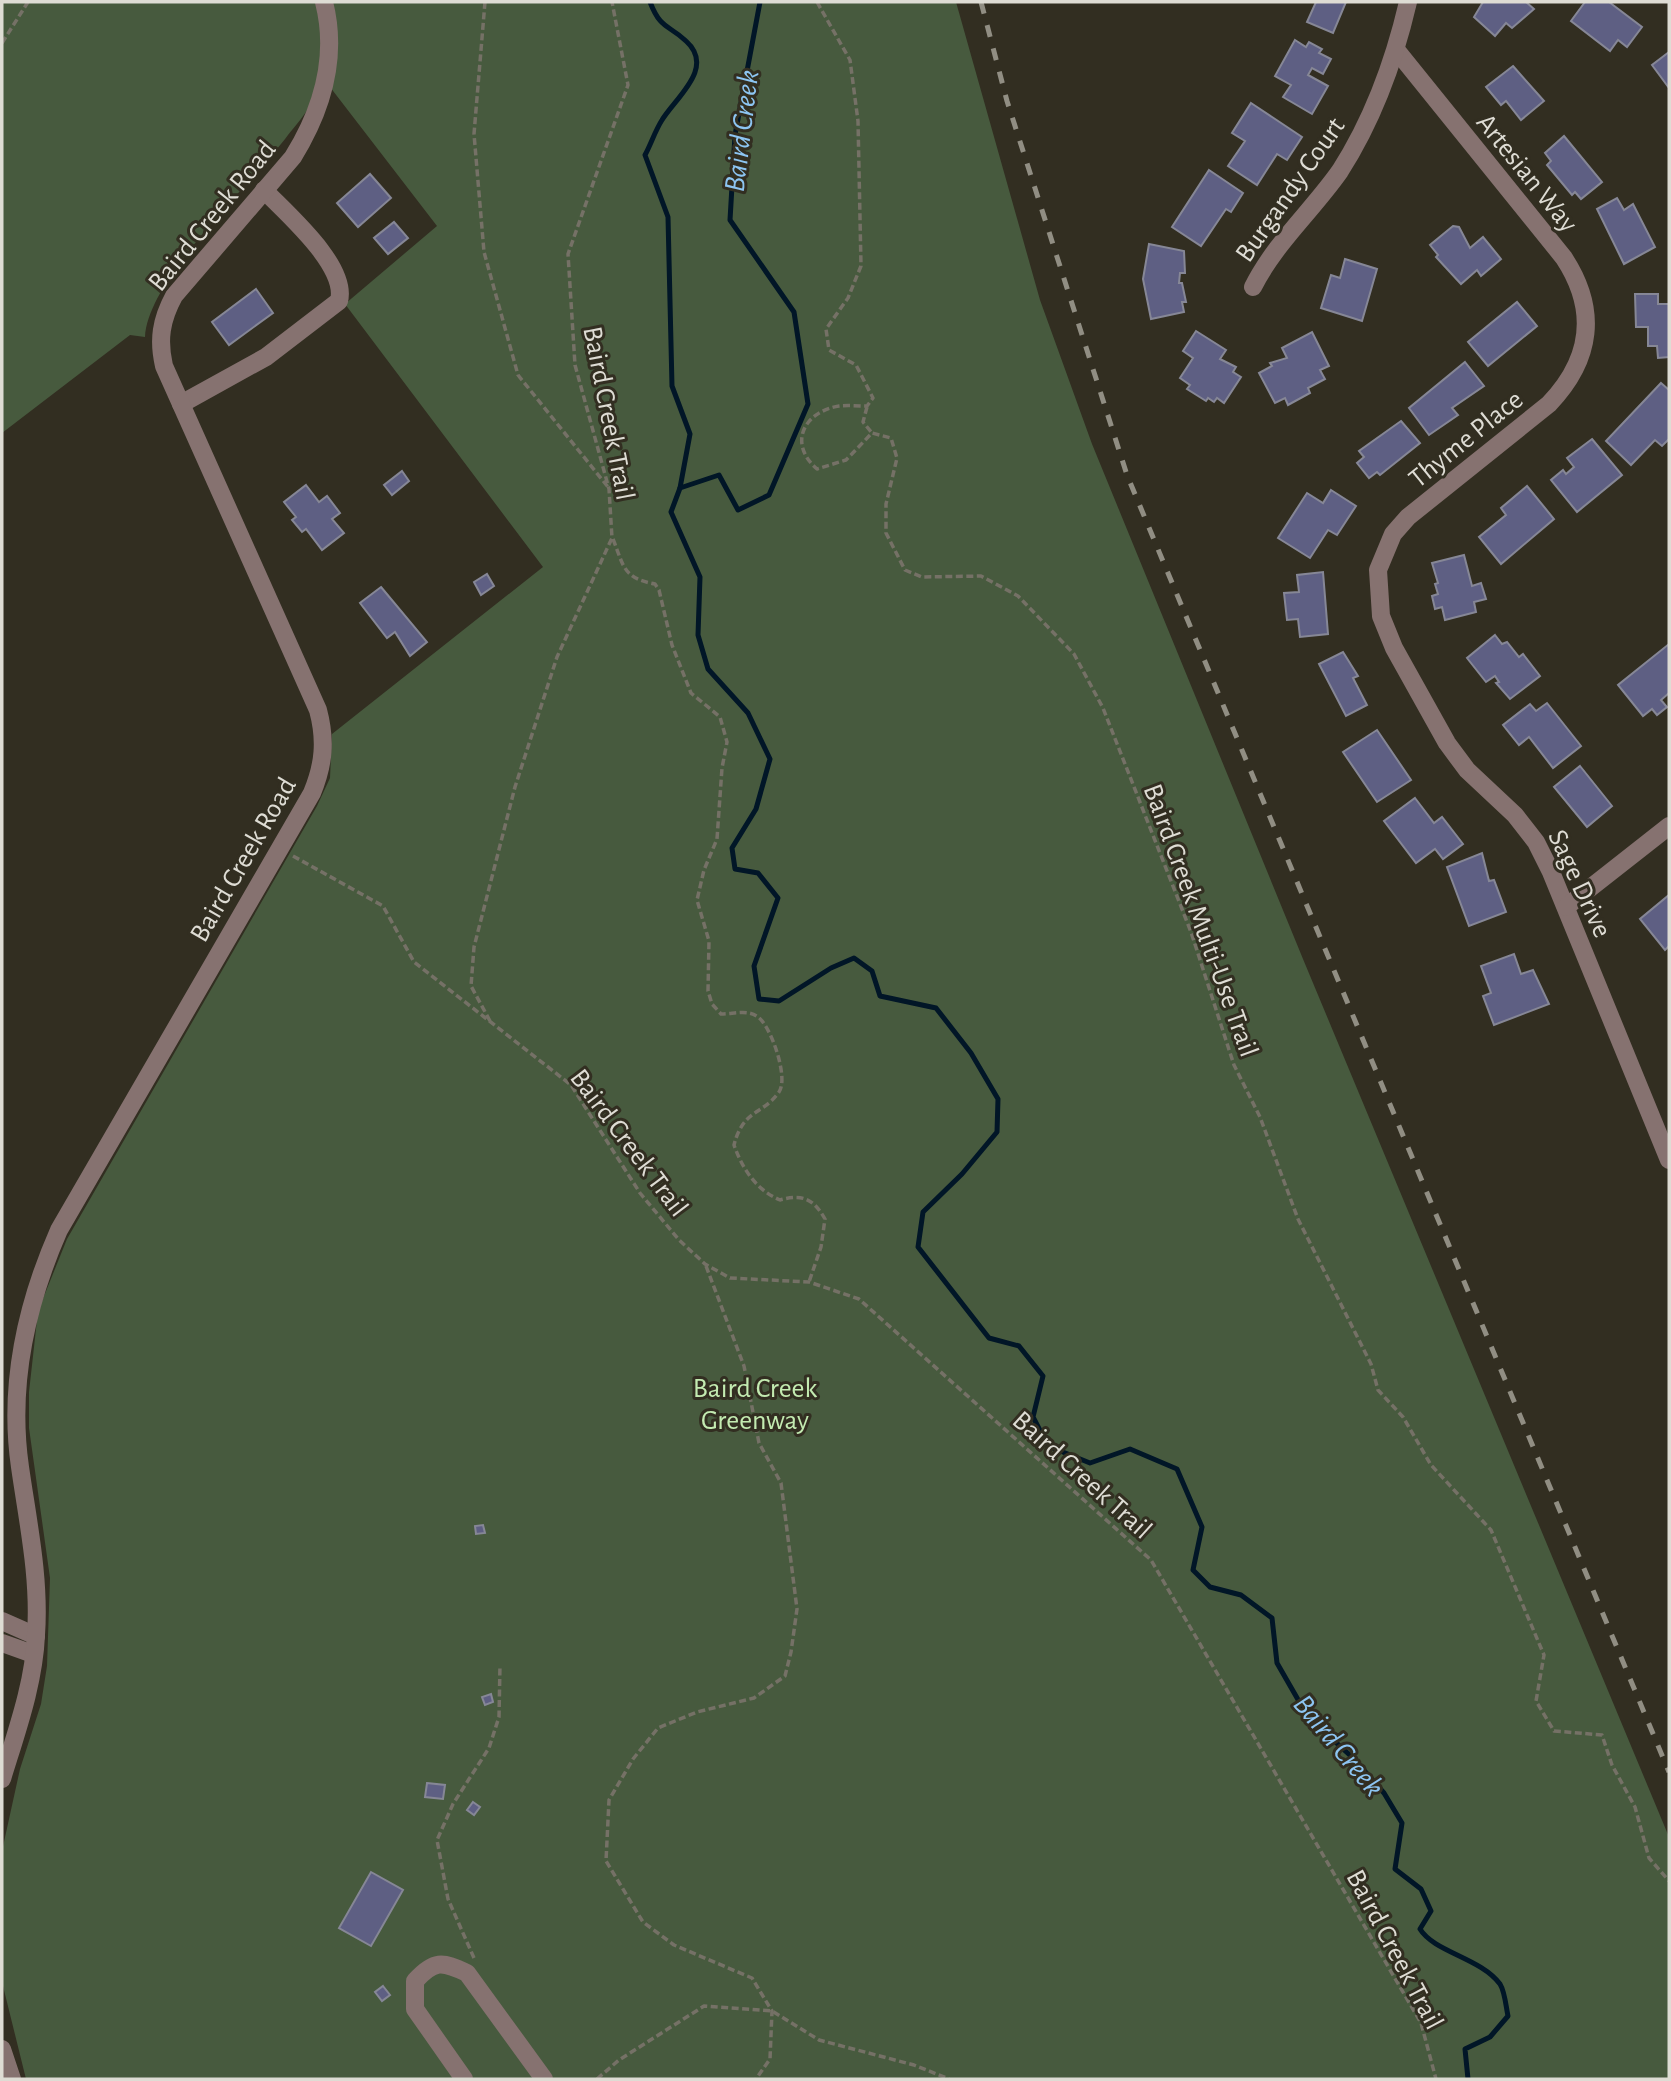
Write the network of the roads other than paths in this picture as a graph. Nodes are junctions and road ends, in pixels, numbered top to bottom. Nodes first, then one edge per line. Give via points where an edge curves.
1 (324, 2) edge
2 (1408, 2) edge
3 (1397, 51) junction
4 (264, 190) junction
5 (1253, 287) dead end
6 (1585, 340) joint
7 (181, 404) junction
8 (1377, 576) joint
9 (1669, 826) edge
10 (1566, 907) junction
11 (1669, 1160) edge
12 (10, 1374) edge
13 (2, 1621) edge
14 (2, 1643) edge
15 (35, 1645) junction
16 (2, 1779) edge
17 (2, 2049) edge
18 (12, 2079) edge
19 (464, 2079) edge
20 (544, 2079) edge

1 - 4 street, Baird Creek Road via 330,45 321,102 293,157
2 - 3 street, Burgandy Court
3 - 5 street, Burgandy Court via 1382,93 1339,171 1275,250
3 - 6 street, Artesian Way via 1564,258 1583,294
4 - 7 street, Baird Creek Road via 173,296 164,314 160,349
4 - 7 street via 312,239 337,276 339,301 266,357
6 - 8 street, Thyme Place via 1575,372 1549,404 1408,517 1384,551
7 - 12 street, Baird Creek Road via 318,710 323,731 320,773 59,1230 31,1300
8 - 10 street, Sage Drive via 1381,616 1394,648 1447,743 1536,842
9 - 10 street
10 - 11 street, Sage Drive
12 - 15 street, Baird Creek Road via 32,1537
13 - 15 street
14 - 15 street
15 - 16 street, Baird Creek Road
17 - 18 street
19 - 20 street via 415,2009 415,1981 429,1967 447,1963 467,1973

